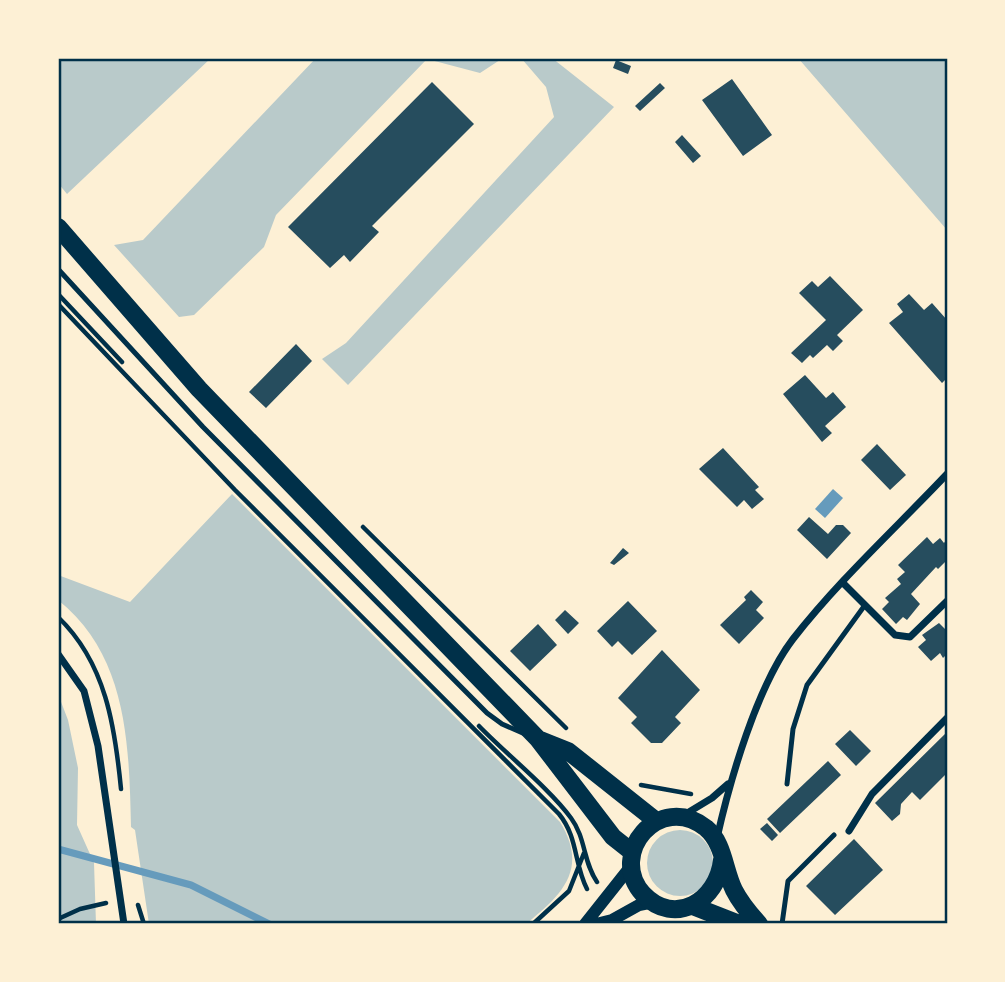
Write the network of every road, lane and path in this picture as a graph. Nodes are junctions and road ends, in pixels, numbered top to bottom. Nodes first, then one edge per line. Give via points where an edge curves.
1 (58, 227) edge
2 (58, 269) edge
3 (58, 304) edge
4 (947, 474) edge
5 (359, 522) dead end
6 (843, 583) junction
7 (947, 601) edge
8 (865, 605) junction
9 (58, 654) edge
10 (947, 719) edge
11 (572, 734) dead end
12 (538, 739) junction
13 (729, 783) junction
14 (787, 784) dead end
15 (637, 785) dead end
16 (677, 792) dead end
17 (680, 818) junction
18 (655, 820) junction
19 (577, 827) dead end
20 (849, 831) dead end
21 (834, 835) dead end
22 (716, 840) junction
23 (585, 850) junction
24 (632, 859) junction
25 (722, 860) junction
26 (578, 871) junction
27 (597, 882) dead end
28 (587, 889) dead end
29 (654, 902) junction
30 (94, 905) dead end
31 (693, 906) junction
32 (58, 919) edge
33 (124, 924) edge
34 (533, 924) edge
35 (584, 924) edge
36 (596, 924) edge
37 (738, 924) edge
38 (759, 924) edge
39 (782, 924) edge

1 - 12 main road via 199,389
2 - 12 lane via 202,427 487,713
3 - 26 path via 235,491 559,814 572,834
4 - 6 street
5 - 11 path
6 - 8 street
6 - 13 street via 792,640 771,676
7 - 8 street via 910,637 895,635
8 - 14 lane via 807,685 793,729
9 - 33 street via 84,691 97,746
10 - 20 street via 872,794
12 - 18 main road via 568,751
12 - 24 main road
13 - 17 street
13 - 22 street
15 - 16 path
17 - 18 main road
17 - 22 main road via 694,821
18 - 24 main road via 641,834
19 - 23 path
21 - 39 lane via 788,881
22 - 25 main road
23 - 26 path
23 - 27 path via 587,869
24 - 29 main road via 638,887
24 - 35 street
25 - 31 main road via 715,888
25 - 38 main road via 734,892
26 - 28 path
26 - 34 path via 562,899
29 - 31 main road
29 - 36 street
30 - 32 path
31 - 37 main road

